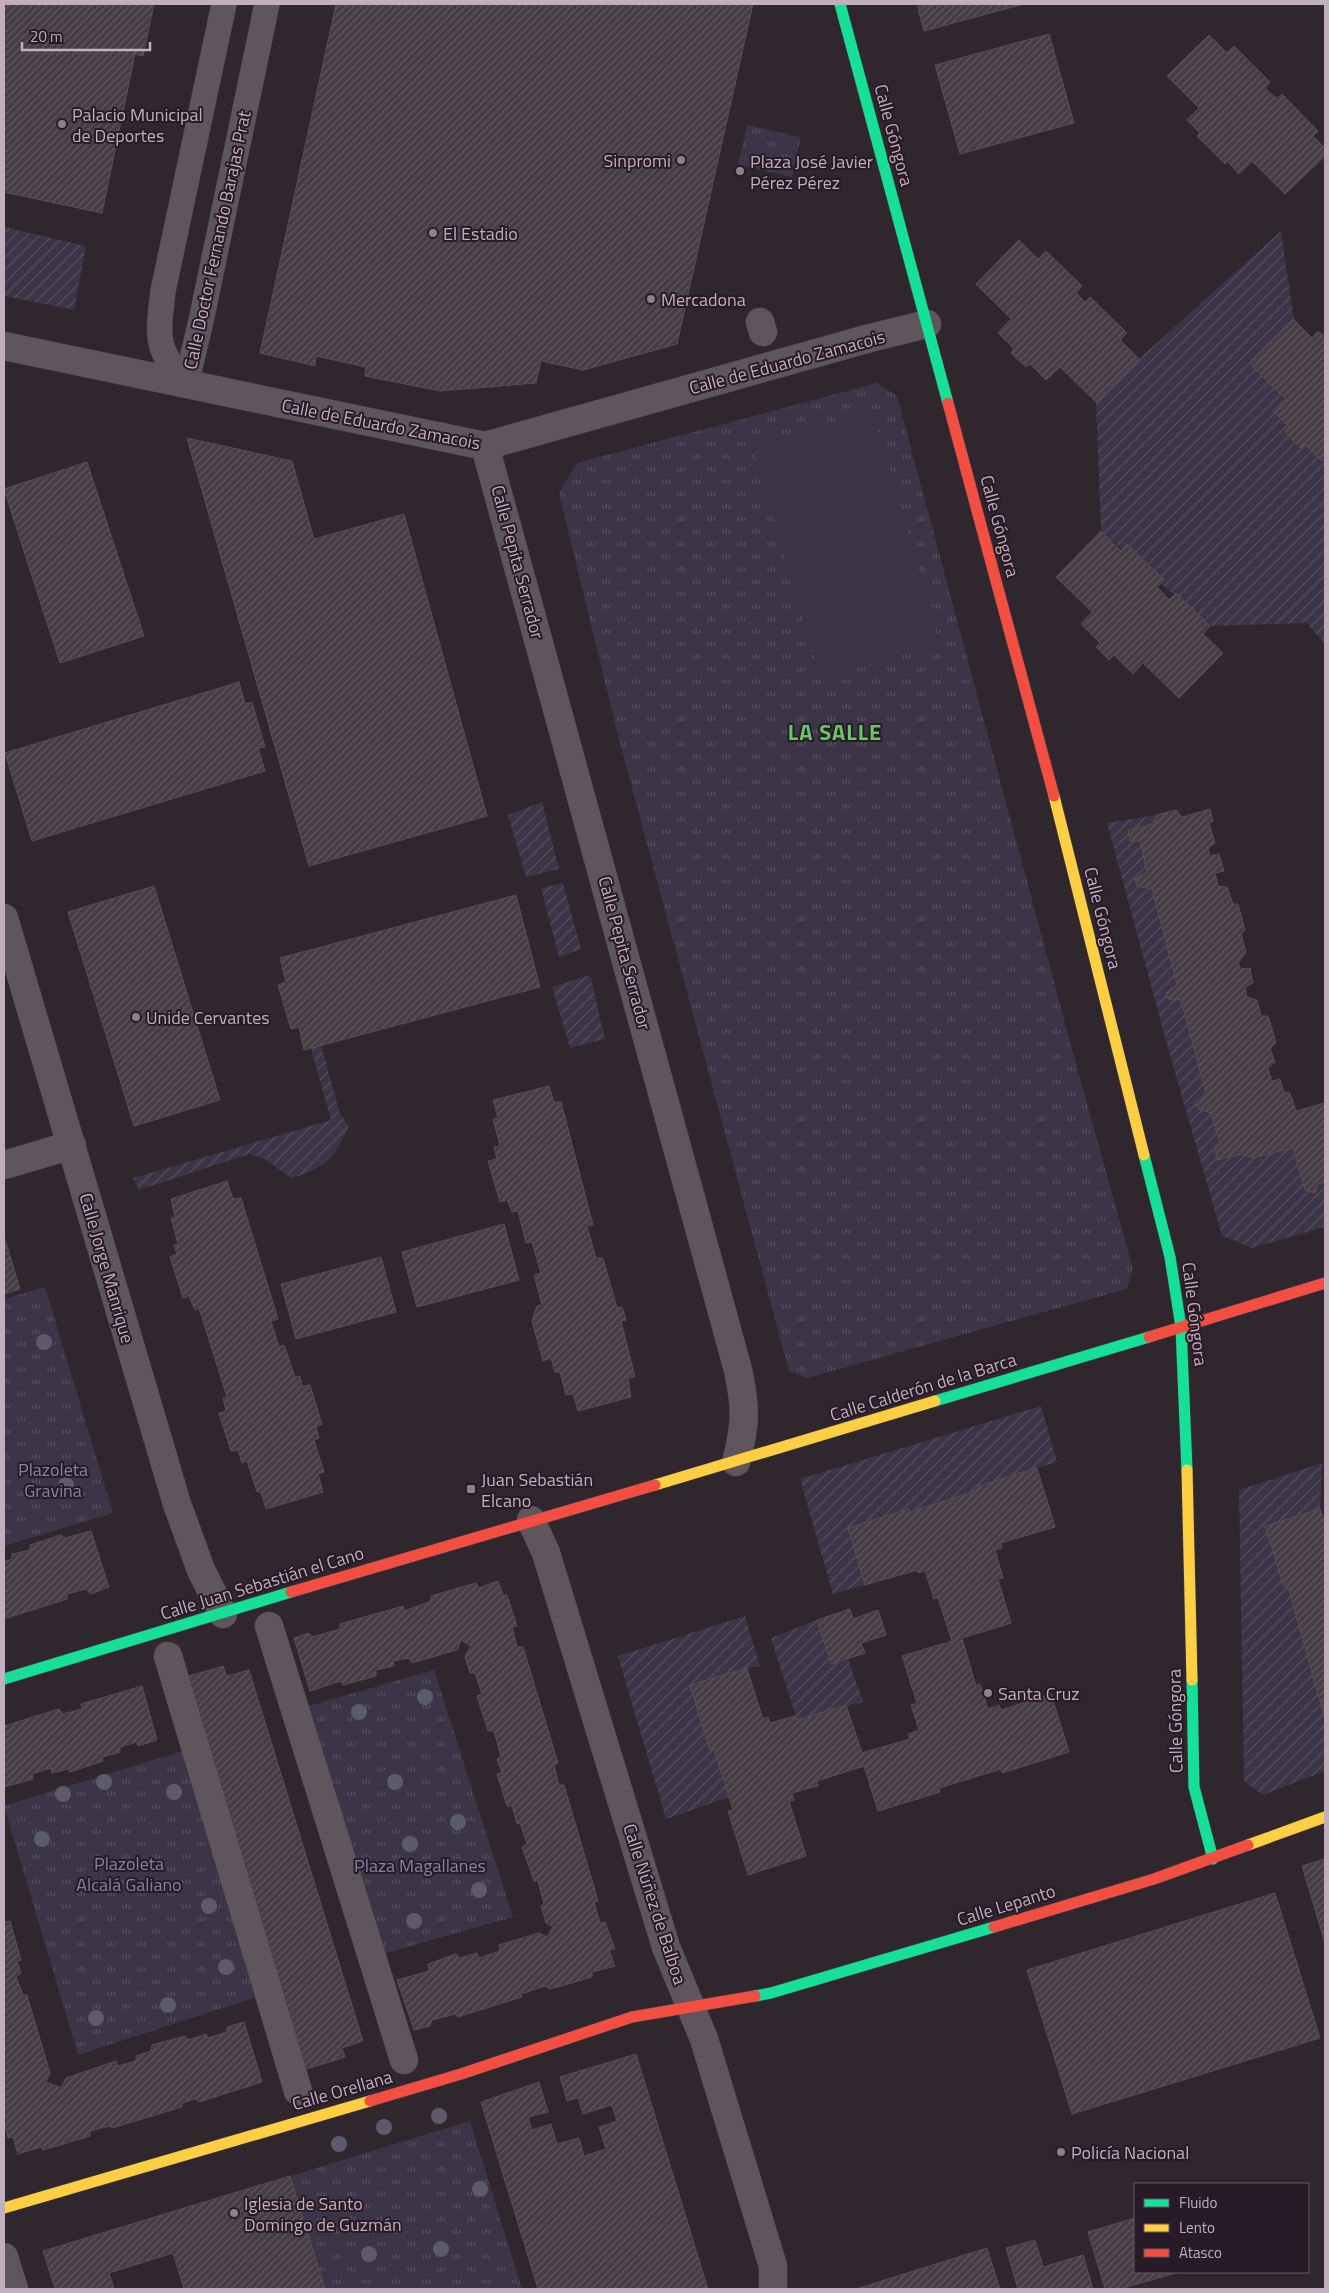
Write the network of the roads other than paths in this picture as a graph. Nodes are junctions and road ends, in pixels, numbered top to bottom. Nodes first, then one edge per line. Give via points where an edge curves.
1 (224, 4) edge
2 (267, 4) edge
3 (840, 4) edge
4 (927, 324) junction
5 (4, 346) edge
6 (186, 384) junction
7 (485, 446) junction
8 (4, 918) edge
9 (72, 1144) junction
10 (4, 1165) edge
11 (1325, 1283) edge
12 (1182, 1327) junction
13 (736, 1462) junction
14 (531, 1520) junction
15 (223, 1614) junction
16 (269, 1626) dead end
17 (168, 1656) dead end
18 (4, 1679) edge
19 (1325, 1817) edge
20 (1212, 1859) junction
21 (690, 2008) junction
22 (404, 2060) dead end
23 (298, 2092) dead end
24 (4, 2208) edge
25 (4, 2257) edge
26 (14, 2289) edge
27 (773, 2289) edge

1 - 6 lane, Calle Doctor Fernando Barajas Prat via 161,312 162,352
2 - 6 lane, Calle Doctor Fernando Barajas Prat
3 - 4 street, Calle Góngora
4 - 7 street, Calle de Eduardo Zamacois
4 - 12 street, Calle Góngora via 1031,706 1170,1257
5 - 6 street, Calle de Eduardo Zamacois
6 - 7 street, Calle de Eduardo Zamacois
7 - 13 street, Calle Pepita Serrador via 738,1370 744,1433
8 - 9 street, Calle Jorge Manrique
9 - 10 street
9 - 15 street, Calle Jorge Manrique via 177,1504 201,1570
11 - 12 street, Calle Calderón de la Barca
12 - 13 street, Calle Calderón de la Barca
12 - 20 street, Calle Góngora via 1194,1787
13 - 14 street, Calle Calderón de la Barca
14 - 15 street, Calle Juan Sebastián el Cano
14 - 21 street, Calle Núñez de Balboa via 553,1573 666,1947
15 - 18 street, Calle Juan Sebastián el Cano
16 - 22 street
17 - 23 street
19 - 20 street, Calle Lepanto
20 - 21 street, Calle Lepanto via 771,1993
21 - 24 street, Calle Orellana via 632,2016 461,2074
21 - 27 street, Calle Núñez de Balboa via 704,2039 773,2266
25 - 26 street

